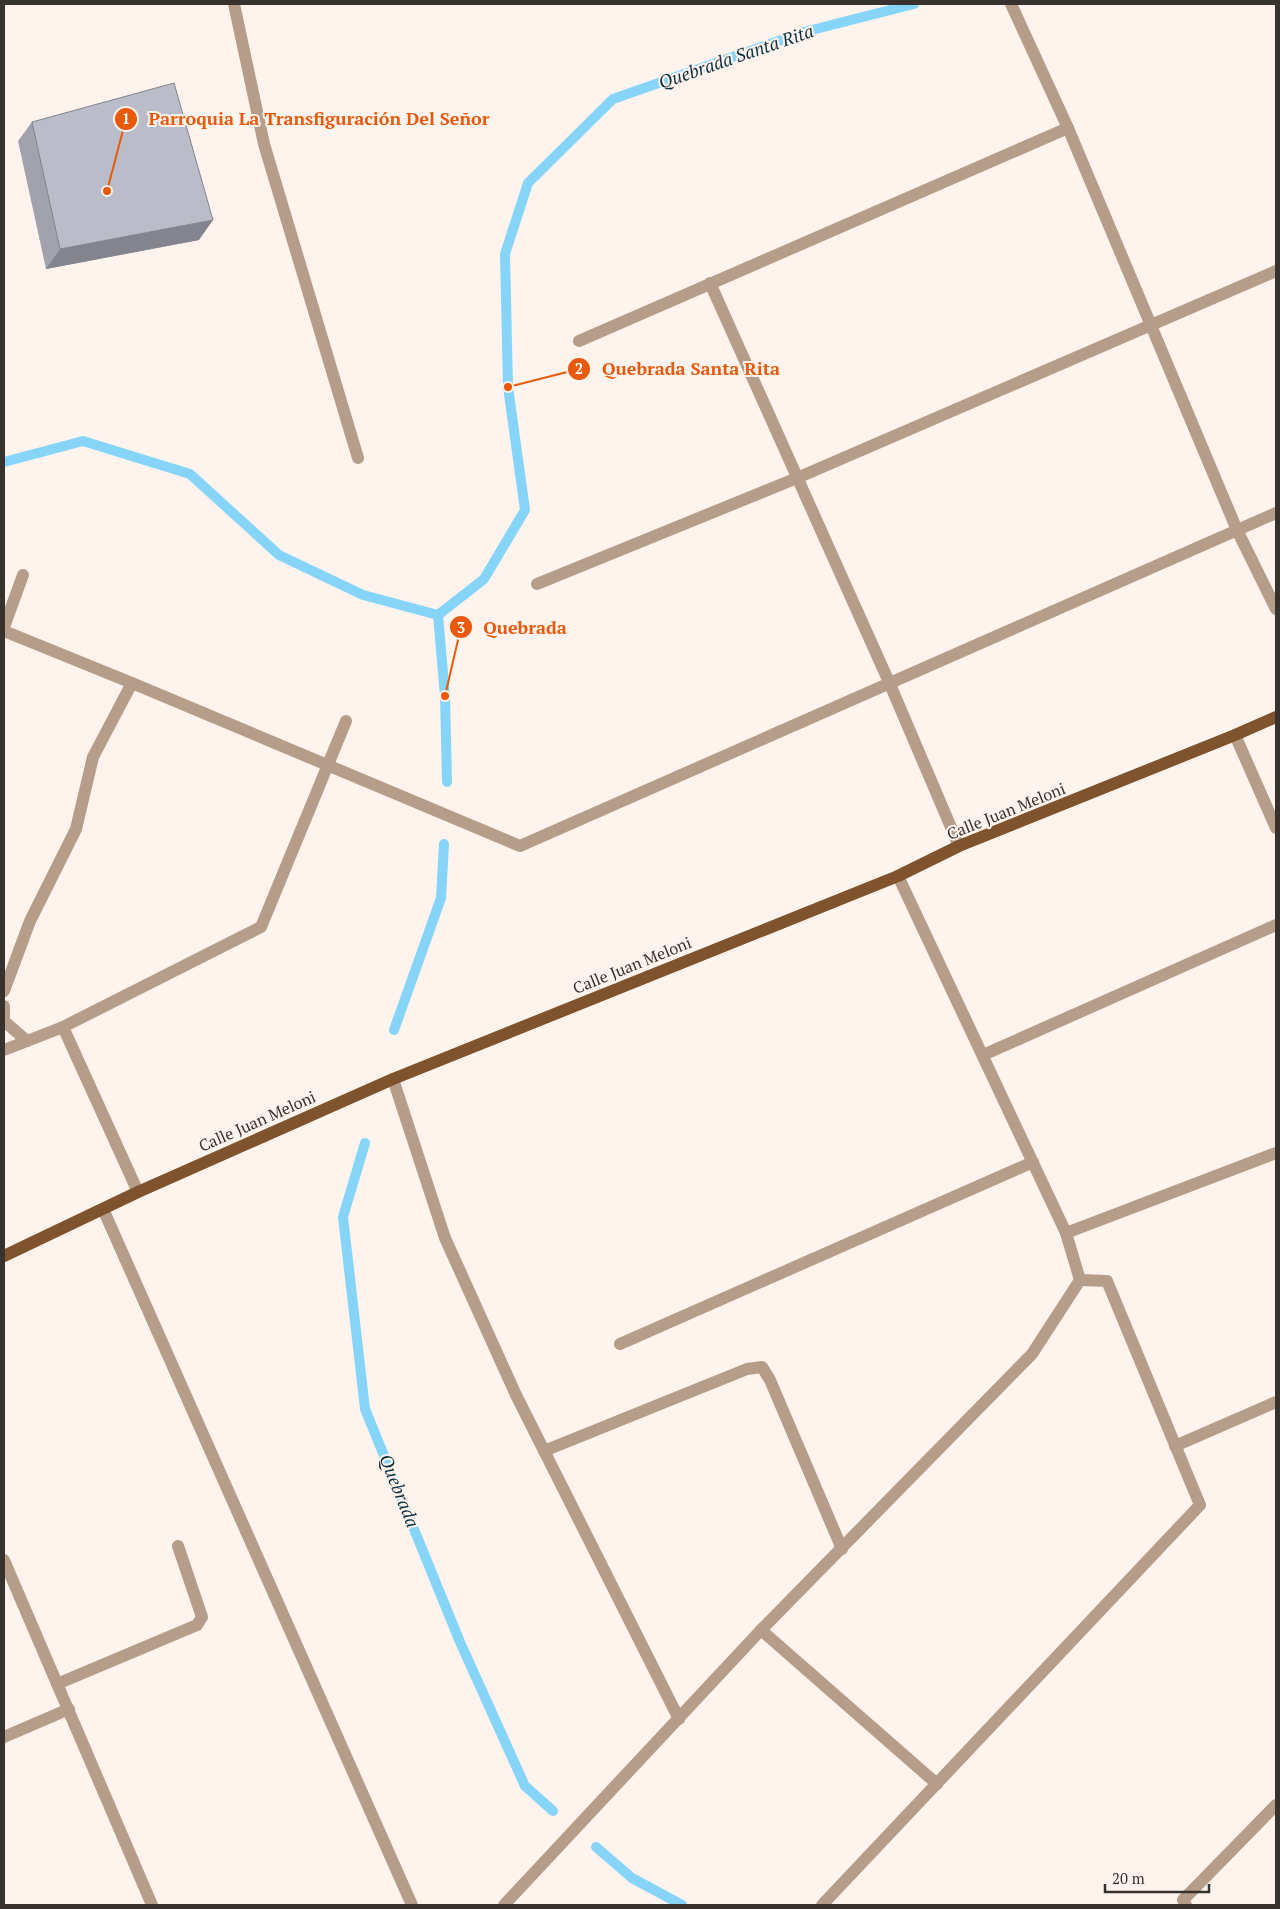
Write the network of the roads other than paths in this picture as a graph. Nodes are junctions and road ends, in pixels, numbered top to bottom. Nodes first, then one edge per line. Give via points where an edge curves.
1 (234, 4) edge
2 (1011, 4) edge
3 (1068, 128) junction
4 (1276, 271) edge
5 (710, 283) junction
6 (1151, 326) junction
7 (579, 341) dead end
8 (358, 458) dead end
9 (797, 478) junction
10 (1276, 513) edge
11 (1237, 530) junction
12 (23, 575) dead end
13 (537, 584) dead end
14 (1276, 609) edge
15 (4, 627) edge
16 (4, 632) edge
17 (889, 682) junction
18 (132, 683) junction
19 (1276, 716) edge
20 (346, 721) dead end
21 (1235, 735) junction
22 (328, 766) junction
23 (1276, 828) edge
24 (959, 846) junction
25 (898, 876) junction
26 (1276, 925) edge
27 (4, 991) edge
28 (4, 1006) edge
29 (63, 1027) junction
30 (27, 1041) junction
31 (4, 1050) edge
32 (982, 1055) junction
33 (393, 1079) junction
34 (1276, 1153) edge
35 (1034, 1162) junction
36 (138, 1192) junction
37 (103, 1209) junction
38 (1066, 1233) junction
39 (4, 1256) edge
40 (1080, 1280) junction
41 (620, 1344) dead end
42 (1276, 1402) edge
43 (1175, 1446) junction
44 (544, 1451) junction
45 (178, 1546) dead end
46 (842, 1549) junction
47 (4, 1560) edge
48 (761, 1630) junction
49 (57, 1684) junction
50 (69, 1709) junction
51 (679, 1720) junction
52 (4, 1737) edge
53 (937, 1784) junction
54 (1276, 1804) edge
55 (1182, 1904) edge
56 (152, 1905) edge
57 (412, 1905) edge
58 (504, 1905) edge
59 (822, 1905) edge

1 - 8 street via 264,144
2 - 3 street
3 - 5 street
3 - 6 street
4 - 6 street
5 - 7 street
5 - 9 street
6 - 9 street
6 - 11 street
9 - 13 street
9 - 17 street
10 - 11 street
11 - 14 street
11 - 17 street
12 - 15 street
16 - 18 street
17 - 22 street via 520,846
17 - 24 street
18 - 22 street
18 - 27 street via 93,757 76,829 30,921
19 - 21 main road, Calle Juan Meloni
20 - 22 street
21 - 23 street
21 - 24 main road, Calle Juan Meloni
22 - 29 street via 261,927
24 - 25 main road, Calle Juan Meloni
25 - 32 street
25 - 33 main road, Calle Juan Meloni
26 - 32 street
28 - 30 street via 4,1021
29 - 30 street
29 - 36 street
30 - 31 street
32 - 35 street
33 - 36 main road, Calle Juan Meloni
33 - 44 street via 445,1238
34 - 38 street
35 - 38 street
35 - 41 street
36 - 37 main road, Calle Juan Meloni
37 - 39 main road, Calle Juan Meloni
37 - 57 street
38 - 40 street
40 - 43 street via 1107,1281
40 - 46 street via 1032,1354
42 - 43 street
43 - 53 street via 1200,1505
44 - 46 street via 747,1369 762,1367
44 - 51 street
45 - 49 street via 202,1617 197,1625
46 - 48 street
47 - 49 street
48 - 51 street
48 - 53 street
49 - 50 street
50 - 52 street
50 - 56 street
51 - 58 street
53 - 59 street
54 - 55 street

